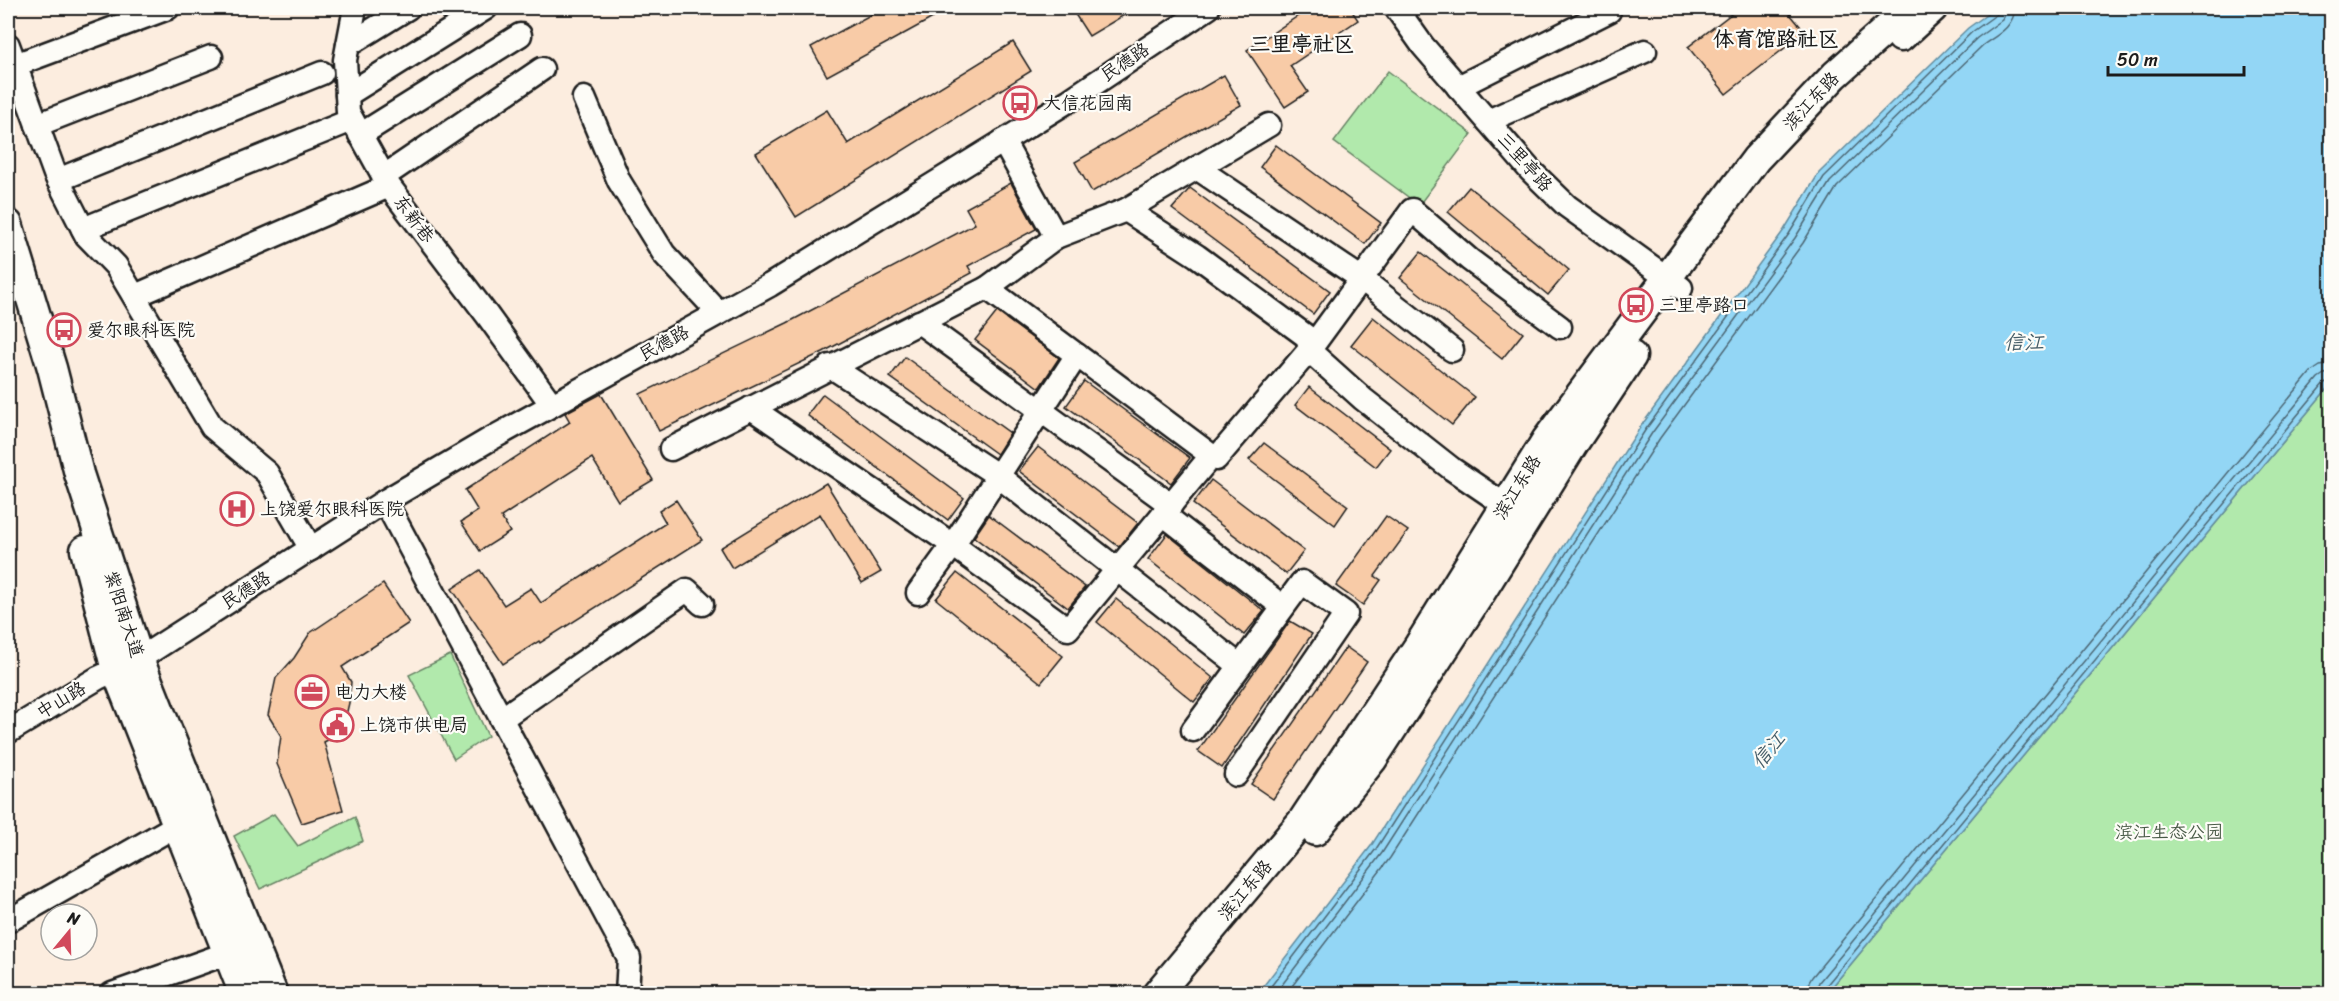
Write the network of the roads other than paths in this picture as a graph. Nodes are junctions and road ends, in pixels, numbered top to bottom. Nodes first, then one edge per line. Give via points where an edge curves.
1 (168, 8) edge
2 (355, 8) edge
3 (408, 8) edge
4 (486, 8) edge
5 (1208, 8) edge
6 (1396, 8) edge
7 (1924, 9) edge
8 (1609, 11) dead end
9 (520, 35) dead end
10 (348, 45) junction
11 (1645, 51) dead end
12 (11, 55) edge
13 (211, 57) dead end
14 (542, 69) dead end
15 (322, 73) dead end
16 (1458, 87) junction
17 (347, 95) junction
18 (584, 98) dead end
19 (1488, 121) junction
20 (37, 125) junction
21 (1269, 125) dead end
22 (356, 127) junction
23 (1003, 141) junction
24 (1197, 168) junction
25 (58, 180) junction
26 (386, 182) junction
27 (1126, 210) junction
28 (8, 224) edge
29 (82, 229) junction
30 (1056, 237) junction
31 (8, 268) edge
32 (1362, 279) junction
33 (1674, 283) junction
34 (987, 288) junction
35 (135, 296) junction
36 (719, 313) junction
37 (919, 322) junction
38 (1560, 327) dead end
39 (1311, 348) junction
40 (1452, 350) dead end
41 (1077, 355) junction
42 (830, 366) junction
43 (552, 405) junction
44 (751, 408) junction
45 (1040, 410) junction
46 (671, 449) dead end
47 (1211, 456) junction
48 (997, 475) junction
49 (385, 501) junction
50 (1506, 505) junction
51 (1167, 509) junction
52 (953, 545) junction
53 (311, 549) junction
54 (1117, 570) junction
55 (918, 593) dead end
56 (702, 604) dead end
57 (1283, 607) junction
58 (127, 665) junction
59 (1240, 666) junction
60 (501, 719) junction
61 (1193, 730) dead end
62 (8, 732) edge
63 (1236, 775) dead end
64 (177, 825) junction
65 (8, 921) edge
66 (228, 953) junction
67 (112, 993) edge
68 (244, 993) edge
69 (273, 993) edge
70 (627, 993) edge
71 (1157, 993) edge
72 (1183, 993) edge

1 - 12 street
2 - 10 street, 东新巷
3 - 10 street
4 - 17 street
5 - 23 street, 民德路
6 - 16 street, 三里亭路
7 - 33 main road, 滨江东路 via 1834,75 1756,159
8 - 16 street
9 - 22 street
10 - 17 street, 东新巷
11 - 19 street
12 - 20 street
13 - 20 street
14 - 26 street
15 - 25 street
16 - 19 street, 三里亭路
17 - 22 street, 东新巷 via 348,112
18 - 36 street via 620,181 664,254
19 - 33 street, 三里亭路 via 1567,206
20 - 25 street
21 - 24 street
22 - 26 street, 东新巷
22 - 29 street
23 - 30 street
23 - 36 street, 民德路
24 - 27 street
24 - 32 street
25 - 29 street
26 - 35 street
26 - 43 street, 东新巷
27 - 30 street
27 - 39 street via 1197,256 1306,336
28 - 58 main road, 紫阳南大道 via 52,368
29 - 35 street via 116,266
30 - 34 street
31 - 58 main road, 紫阳南大道 via 66,472
32 - 38 street via 1413,210 1470,260
32 - 39 street
32 - 40 street
33 - 50 main road, 滨江东路 via 1547,439
33 - 72 main road, 滨江东路 via 1661,314 1372,760
34 - 37 street
34 - 41 street
35 - 53 street via 212,427 267,472
36 - 43 street, 民德路
37 - 42 street
37 - 45 street
39 - 47 street via 1216,459
39 - 50 street via 1363,399 1452,469
41 - 45 street
41 - 47 street
42 - 44 street
42 - 48 street
43 - 49 street, 民德路
44 - 46 street
44 - 52 street
45 - 48 street
45 - 51 street
47 - 51 street
48 - 52 street
48 - 54 street
49 - 53 street, 民德路
49 - 60 street
50 - 71 main road, 滨江东路 via 1303,820
51 - 54 street
51 - 57 street
52 - 54 street via 1068,629
52 - 55 street
53 - 58 street, 民德路
54 - 59 street
56 - 60 street via 687,590
57 - 59 street
57 - 63 street via 1302,582 1346,614
58 - 62 street, 中山路
58 - 64 main road, 紫阳南大道
58 - 69 main road, 紫阳南大道
59 - 61 street
60 - 70 street via 629,958
64 - 65 street
64 - 66 main road, 紫阳南大道
66 - 67 street
66 - 68 main road, 紫阳南大道

